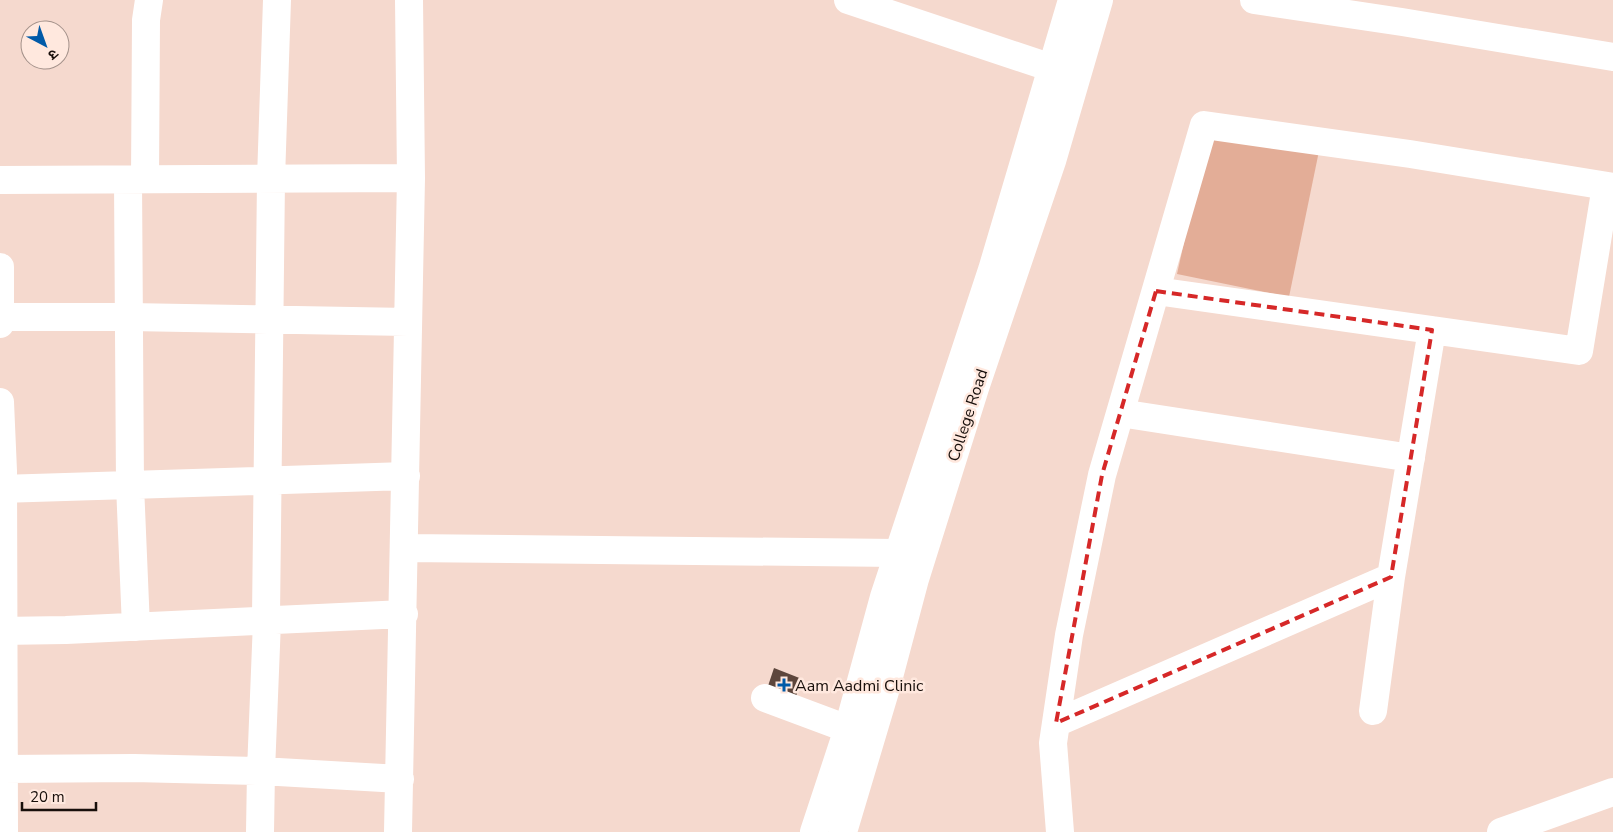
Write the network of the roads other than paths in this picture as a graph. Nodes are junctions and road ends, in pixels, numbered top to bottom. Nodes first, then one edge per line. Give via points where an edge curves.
1 (149, 0) edge
2 (277, 0) edge
3 (409, 0) edge
4 (848, 0) edge
5 (1072, 0) edge
6 (1100, 0) edge
7 (1254, 0) edge
8 (1613, 57) edge
9 (1052, 68) junction
10 (411, 178) junction
11 (271, 179) junction
12 (0, 180) edge
13 (136, 180) junction
14 (1610, 186) edge
15 (0, 267) edge
16 (1156, 290) junction
17 (129, 317) junction
18 (268, 319) junction
19 (0, 320) edge
20 (408, 322) junction
21 (1432, 330) junction
22 (0, 402) edge
23 (1120, 413) junction
24 (1410, 458) junction
25 (406, 476) junction
26 (267, 481) junction
27 (130, 485) junction
28 (2, 489) edge
29 (405, 548) junction
30 (898, 553) junction
31 (1391, 577) junction
32 (404, 614) junction
33 (267, 621) junction
34 (136, 627) junction
35 (1, 631) edge
36 (765, 698) dead end
37 (1373, 711) dead end
38 (1056, 723) junction
39 (848, 729) junction
40 (261, 771) junction
41 (2, 778) edge
42 (400, 779) junction
43 (1613, 792) edge
44 (4, 832) edge
45 (260, 832) edge
46 (398, 832) edge
47 (814, 832) edge
48 (842, 832) edge
49 (1060, 832) edge
50 (1502, 832) edge

1 - 13 street
2 - 11 street
3 - 10 street
4 - 9 street
5 - 9 street
6 - 48 street, College Road via 1052,162 975,388 915,579
7 - 8 street
9 - 30 street via 992,270
10 - 11 street
10 - 20 street
11 - 13 street
11 - 18 street
12 - 13 street
13 - 17 street
14 - 16 street via 1204,125
14 - 21 street via 1579,351
15 - 19 street
16 - 21 street
16 - 23 street
17 - 18 street
17 - 19 street
17 - 27 street
18 - 20 street
18 - 26 street
20 - 25 street
21 - 24 street
22 - 28 street
23 - 24 street
23 - 38 street via 1102,475 1069,635
24 - 31 street
25 - 26 street
25 - 29 street
26 - 27 street
26 - 33 street
27 - 28 street
27 - 34 street
28 - 35 street
29 - 30 street
29 - 32 street
30 - 39 street
31 - 37 street
31 - 38 street
32 - 33 street
32 - 42 street
33 - 34 street
33 - 40 street
34 - 35 street
35 - 41 street
36 - 39 street
38 - 49 street via 1053,743
39 - 47 street
40 - 41 street via 134,768
40 - 42 street
40 - 45 street
41 - 44 street
42 - 46 street
43 - 50 street

